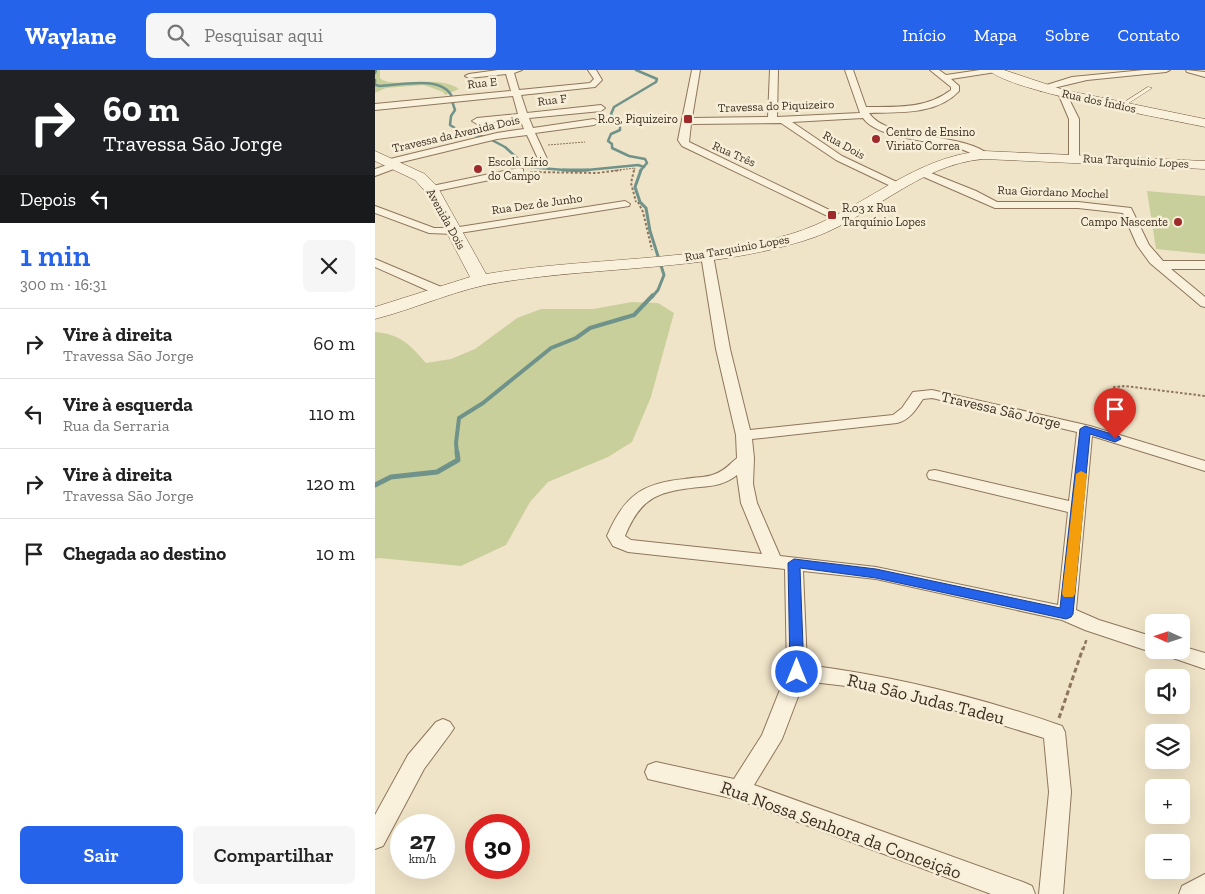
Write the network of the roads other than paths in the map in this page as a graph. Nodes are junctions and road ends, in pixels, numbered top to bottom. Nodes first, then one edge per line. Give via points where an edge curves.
1 (520, 70) edge
2 (592, 70) edge
3 (696, 70) edge
4 (774, 70) edge
5 (849, 70) edge
6 (934, 70) edge
7 (995, 70) edge
8 (1166, 70) edge
9 (1191, 70) edge
10 (509, 71) edge
11 (1116, 72) edge
12 (1205, 75) edge
13 (469, 76) dead end
14 (944, 78) junction
15 (1041, 88) junction
16 (1150, 88) dead end
17 (515, 92) junction
18 (1062, 94) junction
19 (1120, 105) junction
20 (375, 107) edge
21 (601, 108) dead end
22 (864, 113) junction
23 (523, 116) junction
24 (772, 120) junction
25 (783, 120) junction
26 (477, 121) dead end
27 (687, 121) junction
28 (594, 122) dead end
29 (1205, 123) edge
30 (530, 130) junction
31 (984, 155) junction
32 (1074, 158) junction
33 (386, 161) edge
34 (543, 161) dead end
35 (1205, 165) edge
36 (519, 171) dead end
37 (921, 172) junction
38 (375, 173) edge
39 (897, 186) junction
40 (431, 189) junction
41 (625, 204) road end
42 (375, 209) edge
43 (842, 219) junction
44 (453, 230) junction
45 (707, 255) junction
46 (375, 263) edge
47 (1159, 265) junction
48 (1205, 265) edge
49 (480, 280) junction
50 (442, 292) junction
51 (1205, 303) edge
52 (375, 313) edge
53 (1091, 431) junction
54 (744, 435) junction
55 (746, 458) junction
56 (1205, 466) edge
57 (935, 475) dead end
58 (1078, 509) junction
59 (773, 560) junction
60 (794, 563) junction
61 (1066, 614) junction
62 (1145, 642) edge
63 (1190, 656) edge
64 (1205, 661) edge
65 (797, 672) junction
66 (443, 728) dead end
67 (1054, 732) joint
68 (656, 772) dead end
69 (739, 790) junction
70 (375, 838) edge
71 (1205, 886) edge
72 (1023, 894) edge
73 (1051, 894) edge
74 (1191, 894) edge

1 - 10 street
2 - 17 street, Rua E via 598,80 591,84
3 - 27 street, Rua Três
4 - 24 street
5 - 22 street
6 - 14 street
7 - 14 street
7 - 15 main road, Rua dos Índios
8 - 11 street
9 - 12 street
10 - 13 street
10 - 17 street
11 - 15 street via 1083,76
14 - 22 street, Travessa do Piquizeiro via 955,86 955,91 938,103
15 - 18 main road, Rua dos Índios
16 - 19 lane
17 - 20 street, Rua E
17 - 23 street
18 - 19 main road, Rua dos Índios
18 - 32 street via 1074,119
19 - 29 main road, Rua dos Índios
21 - 23 street, Rua F
22 - 25 street, Travessa do Piquizeiro
22 - 31 street via 870,121 889,130
23 - 26 street, Rua F
23 - 30 street
24 - 25 street, Travessa do Piquizeiro
24 - 27 street, Travessa do Piquizeiro
25 - 39 street, Rua Dois via 839,158
27 - 43 street, Rua Três via 683,142 688,147
28 - 30 street, Travessa da Avenida Dois
30 - 33 street, Travessa da Avenida Dois
30 - 34 street
31 - 32 main road, Rua Tarquinio Lopes
31 - 37 main road, Rua Tarquinio Lopes via 953,158
32 - 35 main road, Rua Tarquinio Lopes
33 - 38 street, Travessa da Avenida Dois
33 - 40 main road, Avenida Dois via 420,177
36 - 40 street
37 - 39 main road, Rua Tarquinio Lopes
37 - 47 street, Rua Giordano Mochel via 995,205 1078,205 1127,210 1143,245
39 - 43 main road, Rua Tarquinio Lopes
40 - 44 main road, Avenida Dois
41 - 44 street, Rua Dez de Junho
42 - 44 street, Rua Dez de Junho via 433,231
43 - 45 main road, Rua Tarquinio Lopes via 795,238
44 - 49 main road, Avenida Dois
45 - 49 main road, Rua Tarquinio Lopes
45 - 54 street via 723,349
46 - 50 street
47 - 48 street
47 - 51 street, Rua Giordano Mochel
49 - 50 main road, Rua Tarquinio Lopes
50 - 52 main road, Rua Tarquinio Lopes
53 - 54 street, Travessa São Jorge via 932,394 918,395 897,419
53 - 56 street, Travessa São Jorge
53 - 58 street
54 - 55 street
55 - 59 street via 745,484 749,503
55 - 59 street via 717,480 667,486 641,497 629,509 616,536 619,542 628,546
57 - 58 street
58 - 61 street
59 - 60 street
60 - 61 street via 876,573
60 - 65 street
61 - 62 street
63 - 64 street
65 - 67 street, Rua São Judas Tadeu via 846,678 937,697
65 - 69 street via 771,739
66 - 70 street via 417,762
67 - 73 street via 1060,792
68 - 69 street, Rua Nossa Senhora da Conceição
69 - 72 street, Rua Nossa Senhora da Conceição
71 - 74 street

